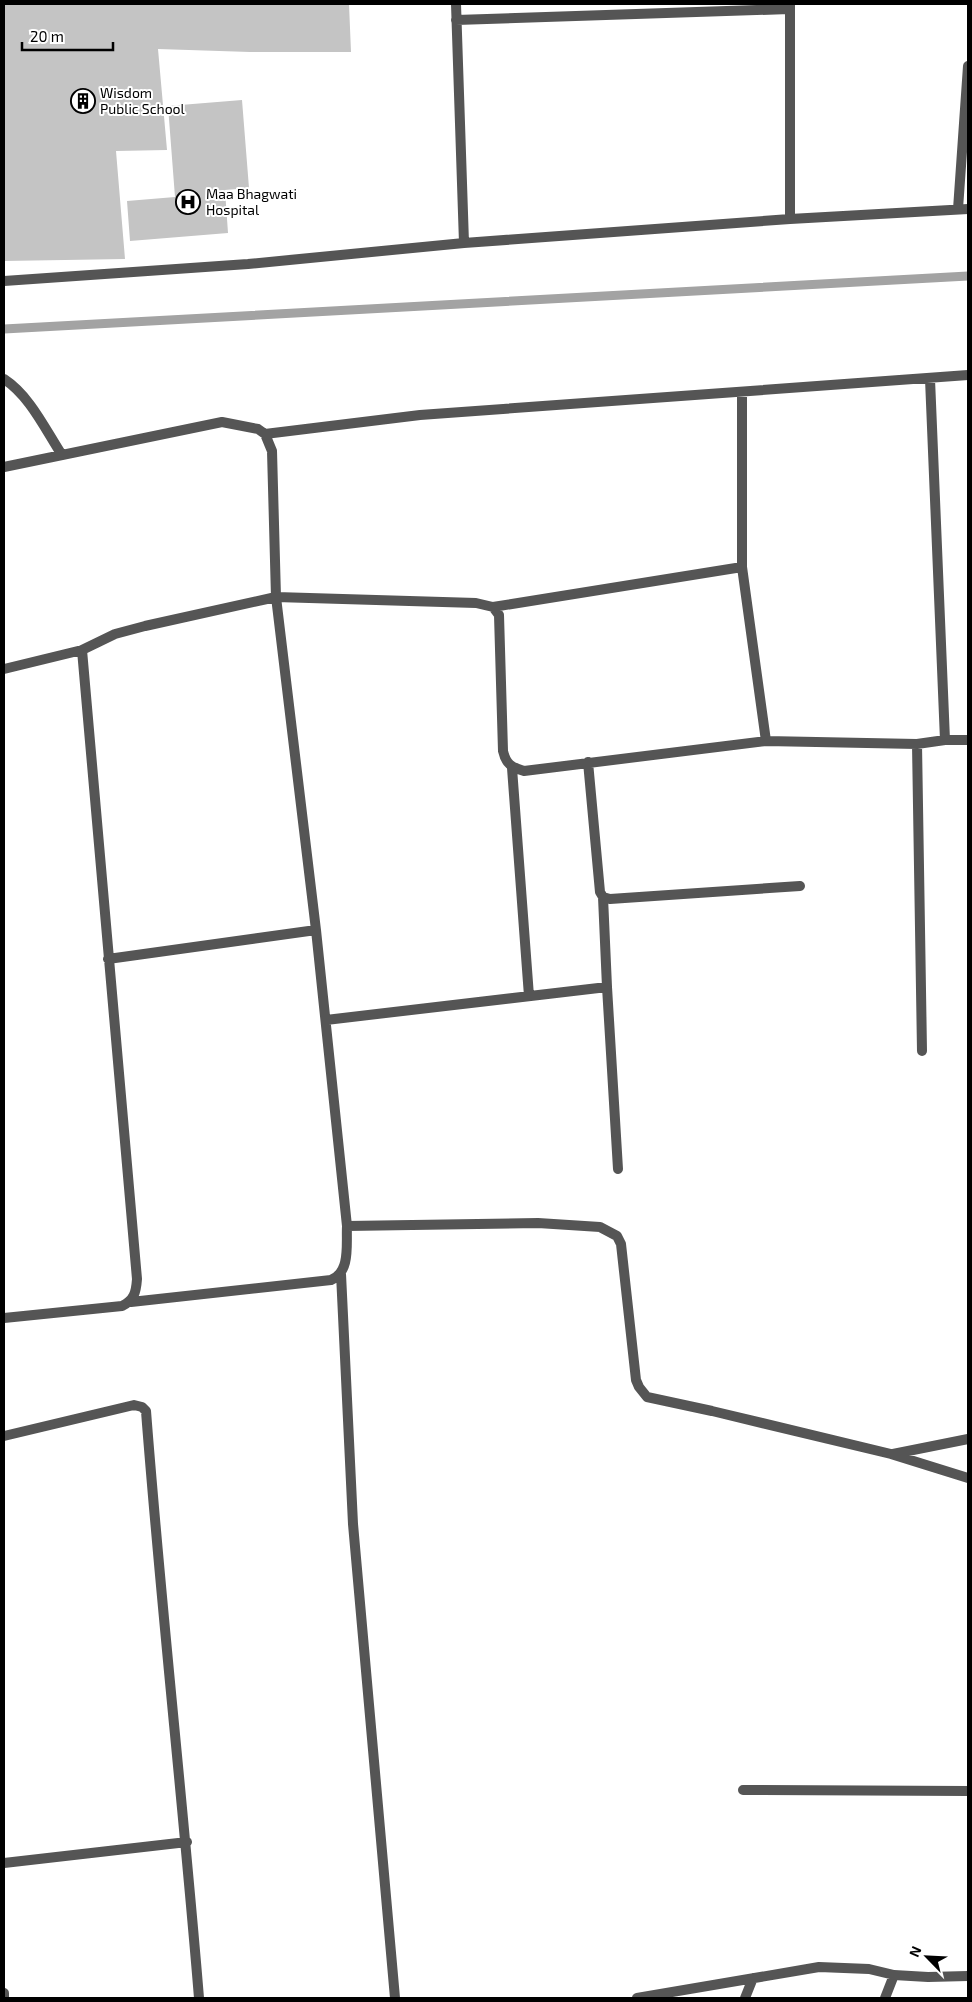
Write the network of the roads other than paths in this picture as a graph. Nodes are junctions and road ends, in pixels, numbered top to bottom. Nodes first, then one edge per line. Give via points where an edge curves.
1 (456, 4) edge
2 (789, 6) edge
3 (456, 20) junction
4 (968, 66) edge
5 (963, 209) edge
6 (790, 218) junction
7 (464, 243) junction
8 (4, 281) edge
9 (968, 375) edge
10 (4, 379) edge
11 (930, 379) junction
12 (742, 392) junction
13 (265, 434) junction
14 (62, 455) junction
15 (4, 467) edge
16 (742, 568) junction
17 (276, 597) junction
18 (493, 607) junction
19 (82, 650) junction
20 (4, 669) edge
21 (946, 740) junction
22 (968, 740) edge
23 (766, 741) junction
24 (917, 744) junction
25 (588, 762) junction
26 (512, 768) junction
27 (800, 886) dead end
28 (603, 898) junction
29 (316, 930) junction
30 (108, 959) junction
31 (606, 987) junction
32 (529, 996) junction
33 (326, 1020) junction
34 (922, 1051) dead end
35 (618, 1169) dead end
36 (347, 1226) junction
37 (341, 1274) junction
38 (131, 1302) junction
39 (4, 1318) edge
40 (4, 1436) edge
41 (968, 1439) edge
42 (890, 1454) junction
43 (968, 1478) edge
44 (743, 1790) dead end
45 (968, 1791) edge
46 (186, 1842) junction
47 (4, 1863) edge
48 (894, 1975) junction
49 (968, 1976) edge
50 (753, 1978) junction
51 (4, 1992) edge
52 (4, 1998) edge
53 (199, 1998) edge
54 (395, 1998) edge
55 (637, 1998) edge
56 (745, 1998) edge
57 (886, 1998) edge

1 - 3 street
2 - 3 street
2 - 6 street
3 - 7 street
4 - 5 street
5 - 6 street
6 - 7 street
7 - 8 street via 248,264
9 - 11 street
10 - 14 street via 27,401
11 - 12 street
11 - 21 street
12 - 13 street via 420,415
12 - 16 street
13 - 14 street via 258,429 222,422
13 - 17 street via 272,451
14 - 15 street
16 - 18 street
16 - 23 street
17 - 18 street via 476,603
17 - 19 street via 115,634
17 - 29 street
18 - 26 street via 499,615 500,625 503,751
19 - 20 street
19 - 30 street
21 - 22 street
21 - 24 street
23 - 24 street
23 - 25 street
24 - 34 street
25 - 26 street via 524,770
25 - 28 street
26 - 32 street
27 - 28 street
28 - 31 street
29 - 30 street
29 - 33 street
30 - 38 street via 137,1279
31 - 32 street
31 - 35 street
32 - 33 street
33 - 36 street
36 - 37 street via 345,1264
36 - 42 street via 538,1223 600,1227 617,1236 621,1244 636,1380 647,1397
37 - 38 street via 331,1280
37 - 54 street via 353,1524
38 - 39 street via 122,1306
40 - 46 street via 134,1405 146,1411
41 - 42 street
42 - 43 street
44 - 45 street
46 - 47 street
46 - 53 street
48 - 49 street
48 - 50 street via 869,1969 819,1967
48 - 57 street
50 - 55 street
50 - 56 street
51 - 52 street

